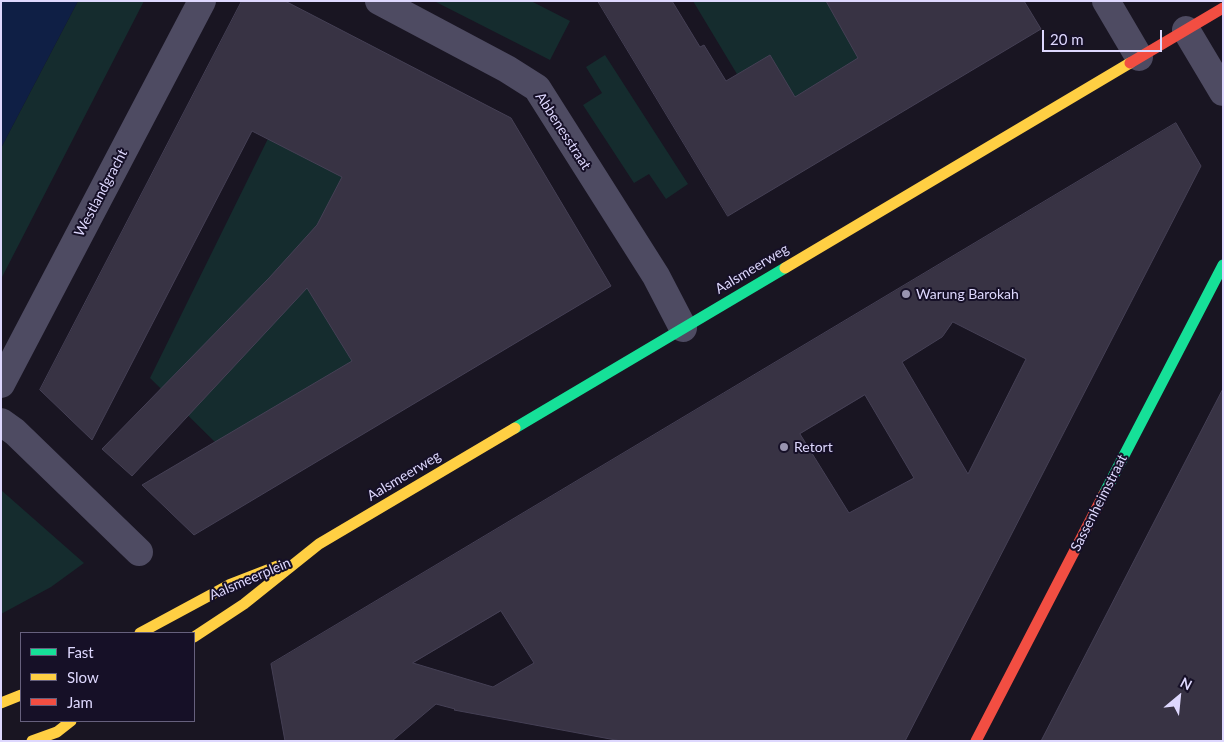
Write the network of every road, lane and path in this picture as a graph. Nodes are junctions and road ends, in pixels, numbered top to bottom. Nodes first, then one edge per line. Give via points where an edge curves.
1 (202, 1) edge
2 (379, 1) edge
3 (1106, 1) edge
4 (1223, 8) edge
5 (1186, 30) junction
6 (1139, 57) junction
7 (1223, 92) edge
8 (1223, 265) edge
9 (683, 328) junction
10 (1, 384) edge
11 (1, 422) edge
12 (139, 552) dead end
13 (298, 558) junction
14 (142, 632) edge
15 (195, 636) edge
16 (20, 695) edge
17 (1, 703) edge
18 (69, 722) edge
19 (32, 741) edge
20 (976, 741) edge

1 - 10 street, Westlandgracht
2 - 9 street, Abbenesstraat via 507,69 536,88 656,276
3 - 6 street
4 - 5 main road, Aalsmeerweg
5 - 6 main road, Aalsmeerweg
5 - 7 street
6 - 9 main road, Aalsmeerweg
8 - 20 main road, Sassenheimstraat
9 - 13 main road, Aalsmeerweg
11 - 12 street
13 - 14 main road, Aalsmeerplein via 229,585
13 - 15 main road, Aalsmeerplein via 244,604
16 - 17 main road
18 - 19 main road via 57,732

